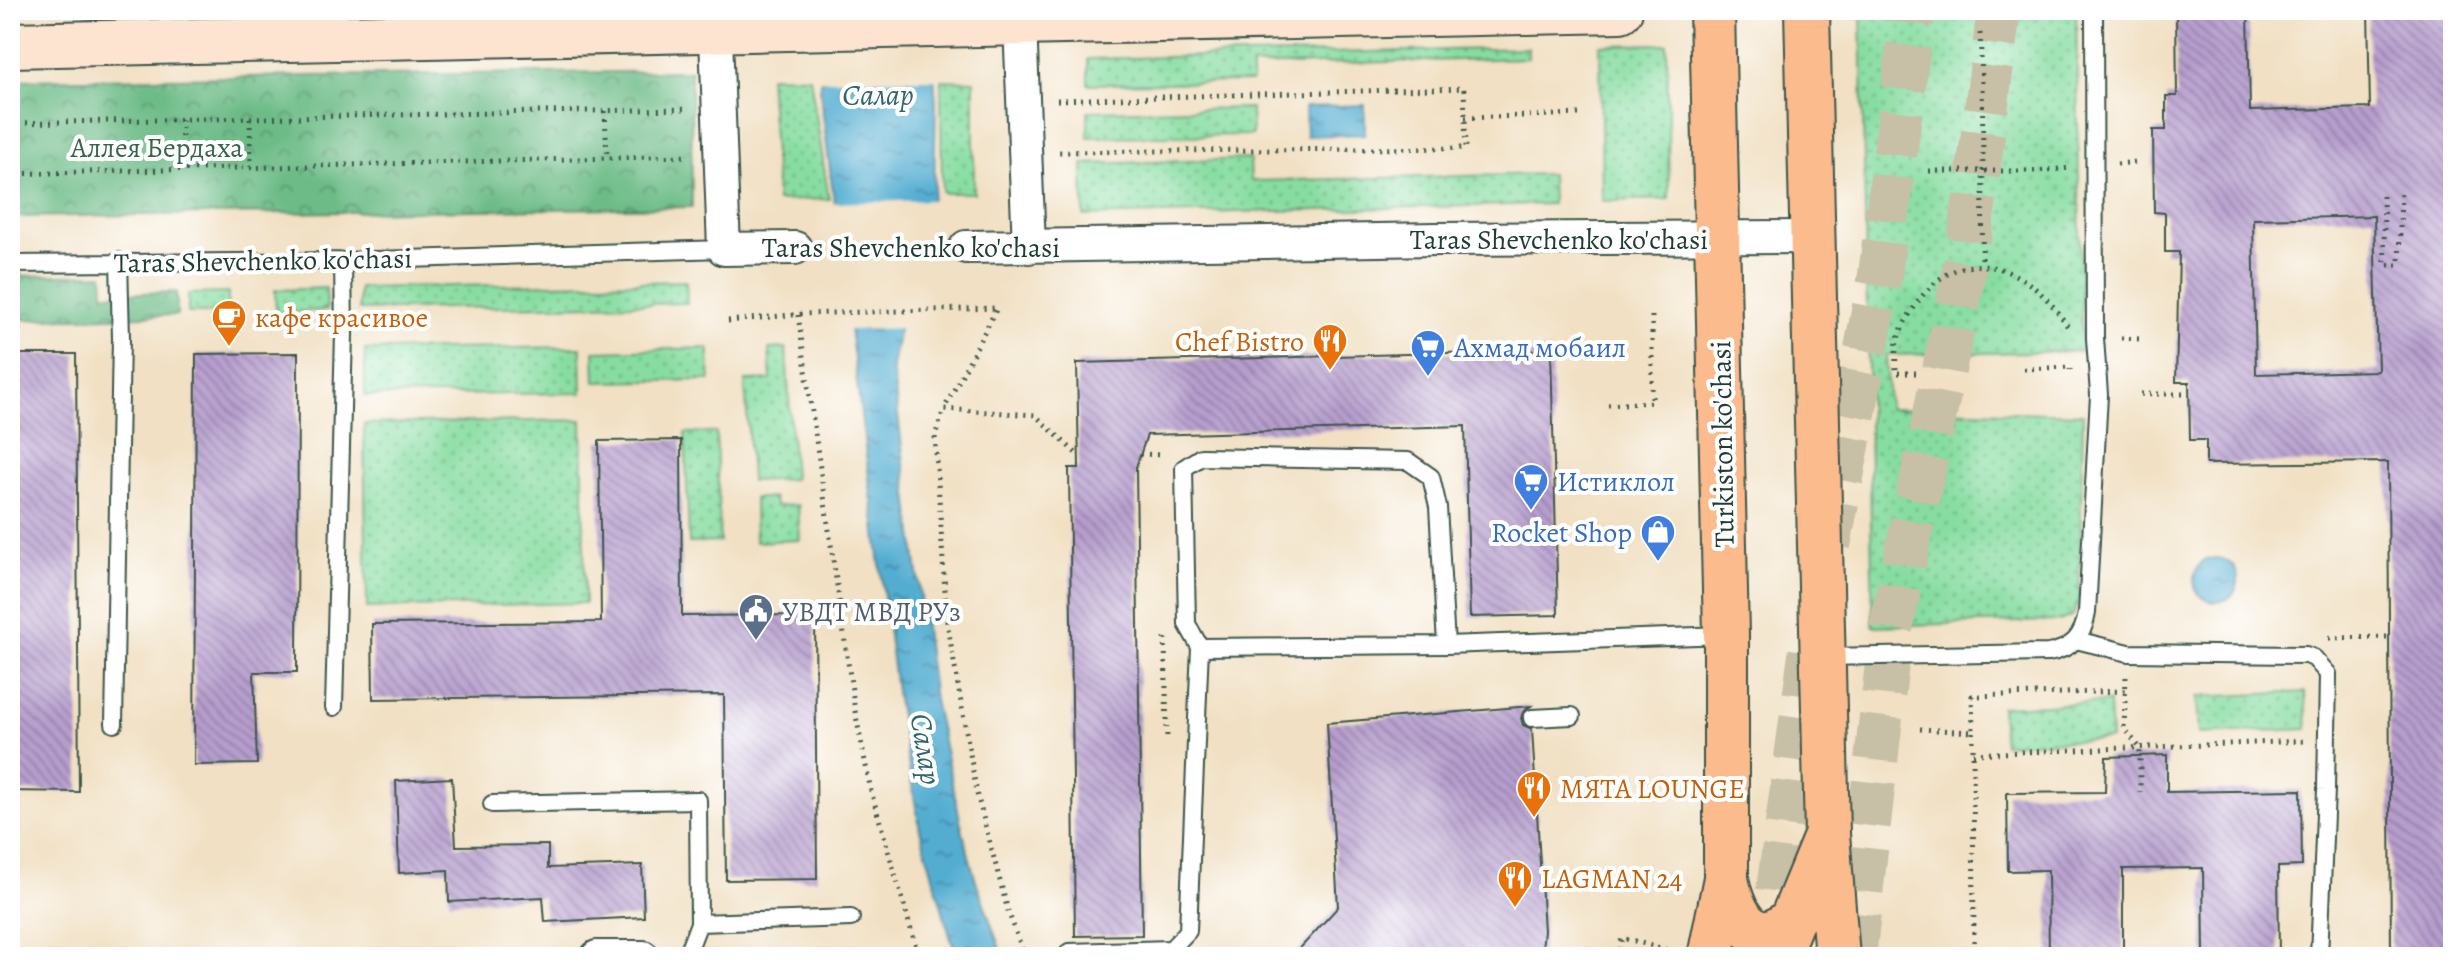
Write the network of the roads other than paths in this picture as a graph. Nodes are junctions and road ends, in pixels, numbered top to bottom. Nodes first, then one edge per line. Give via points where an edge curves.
1 (1620, 10) edge
2 (1712, 10) edge
3 (1807, 10) edge
4 (2094, 10) edge
5 (729, 23) edge
6 (1020, 23) junction
7 (10, 45) edge
8 (1718, 237) junction
9 (1811, 237) junction
10 (966, 247) road end
11 (1029, 247) junction
12 (795, 248) road end
13 (724, 249) junction
14 (119, 261) junction
15 (343, 261) junction
16 (10, 264) edge
17 (1726, 635) junction
18 (2076, 640) junction
19 (1446, 645) junction
20 (1200, 647) junction
21 (1822, 657) junction
22 (334, 707) dead end
23 (1572, 716) dead end
24 (1532, 718) dead end
25 (114, 724) dead end
26 (492, 804) dead end
27 (1827, 834) junction
28 (1726, 878) junction
29 (1797, 913) junction
30 (851, 918) dead end
31 (699, 923) junction
32 (1069, 952) dead end
33 (597, 957) edge
34 (643, 957) edge
35 (686, 957) edge
36 (1695, 957) edge
37 (1775, 957) edge
38 (1837, 957) edge
39 (2319, 957) edge

1 - 6 street
2 - 8 main road, Turkiston ko'chasi
3 - 9 main road
4 - 18 lane via 2099,395 2087,613
5 - 6 street
5 - 7 street
5 - 13 street via 719,108
6 - 11 street
8 - 9 street, Taras Shevchenko ko'chasi
8 - 11 street, Taras Shevchenko ko'chasi
8 - 17 main road, Turkiston ko'chasi
9 - 21 main road
10 - 11 street, Taras Shevchenko ko'chasi
12 - 13 street, Taras Shevchenko ko'chasi
13 - 15 lane, Taras Shevchenko ko'chasi
14 - 15 lane, Taras Shevchenko ko'chasi
14 - 16 lane, Taras Shevchenko ko'chasi
14 - 25 lane
15 - 22 lane
17 - 19 lane
17 - 28 main road, Turkiston ko'chasi
18 - 21 lane via 2064,651 2048,653
18 - 39 lane via 2129,653 2298,655 2314,658 2328,674
19 - 20 lane
19 - 20 lane via 1438,507 1431,477 1408,461 1201,457 1184,468 1187,624
20 - 32 lane via 1188,931 1171,949
21 - 27 main road
23 - 24 lane
26 - 31 lane via 698,800
27 - 29 main road
27 - 38 main road
28 - 29 main road via 1735,909 1751,930 1771,933
28 - 36 main road
29 - 37 main road
30 - 31 lane
31 - 35 lane
33 - 34 street

